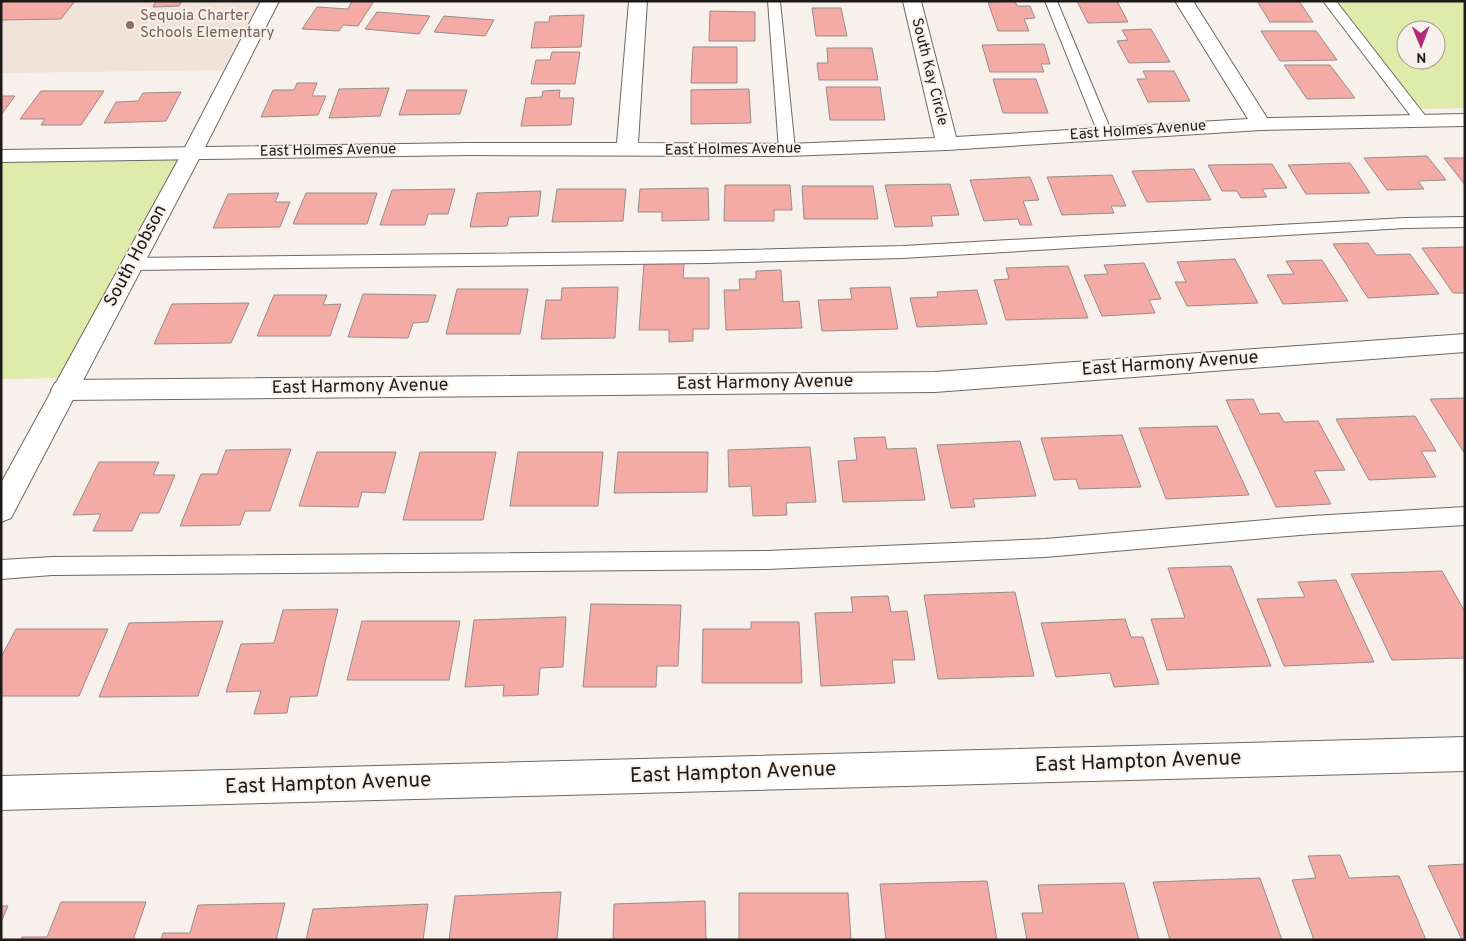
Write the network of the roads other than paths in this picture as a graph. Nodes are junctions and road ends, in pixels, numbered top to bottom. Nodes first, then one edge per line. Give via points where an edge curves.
1 (270, 1) edge
2 (638, 1) edge
3 (774, 1) edge
4 (912, 1) edge
5 (1051, 1) edge
6 (1184, 1) edge
7 (1329, 1) edge
8 (1465, 120) edge
9 (1422, 121) junction
10 (1261, 124) junction
11 (1105, 134) junction
12 (947, 144) junction
13 (627, 150) junction
14 (787, 150) junction
15 (192, 153) junction
16 (1, 156) edge
17 (1465, 222) edge
18 (132, 264) junction
19 (1465, 343) edge
20 (64, 390) junction
21 (1, 510) edge
22 (1465, 516) edge
23 (1, 570) edge
24 (1465, 754) edge
25 (1, 794) edge

1 - 15 street, South Hobson
2 - 13 street
3 - 14 lane
4 - 12 street, South Kay Circle
5 - 11 lane
6 - 10 street
7 - 9 lane
8 - 9 street, East Holmes Avenue
9 - 10 street, East Holmes Avenue
10 - 11 street, East Holmes Avenue
11 - 12 street, East Holmes Avenue
12 - 14 street, East Holmes Avenue
13 - 14 street, East Holmes Avenue
13 - 15 street, East Holmes Avenue
15 - 16 street, East Holmes Avenue
15 - 18 street, South Hobson
17 - 18 lane via 903,252
18 - 20 street, South Hobson
19 - 20 street, East Harmony Avenue via 935,382
20 - 21 street, South Hobson
22 - 23 lane via 1312,525 1045,548 767,560 52,566
24 - 25 street, East Hampton Avenue

